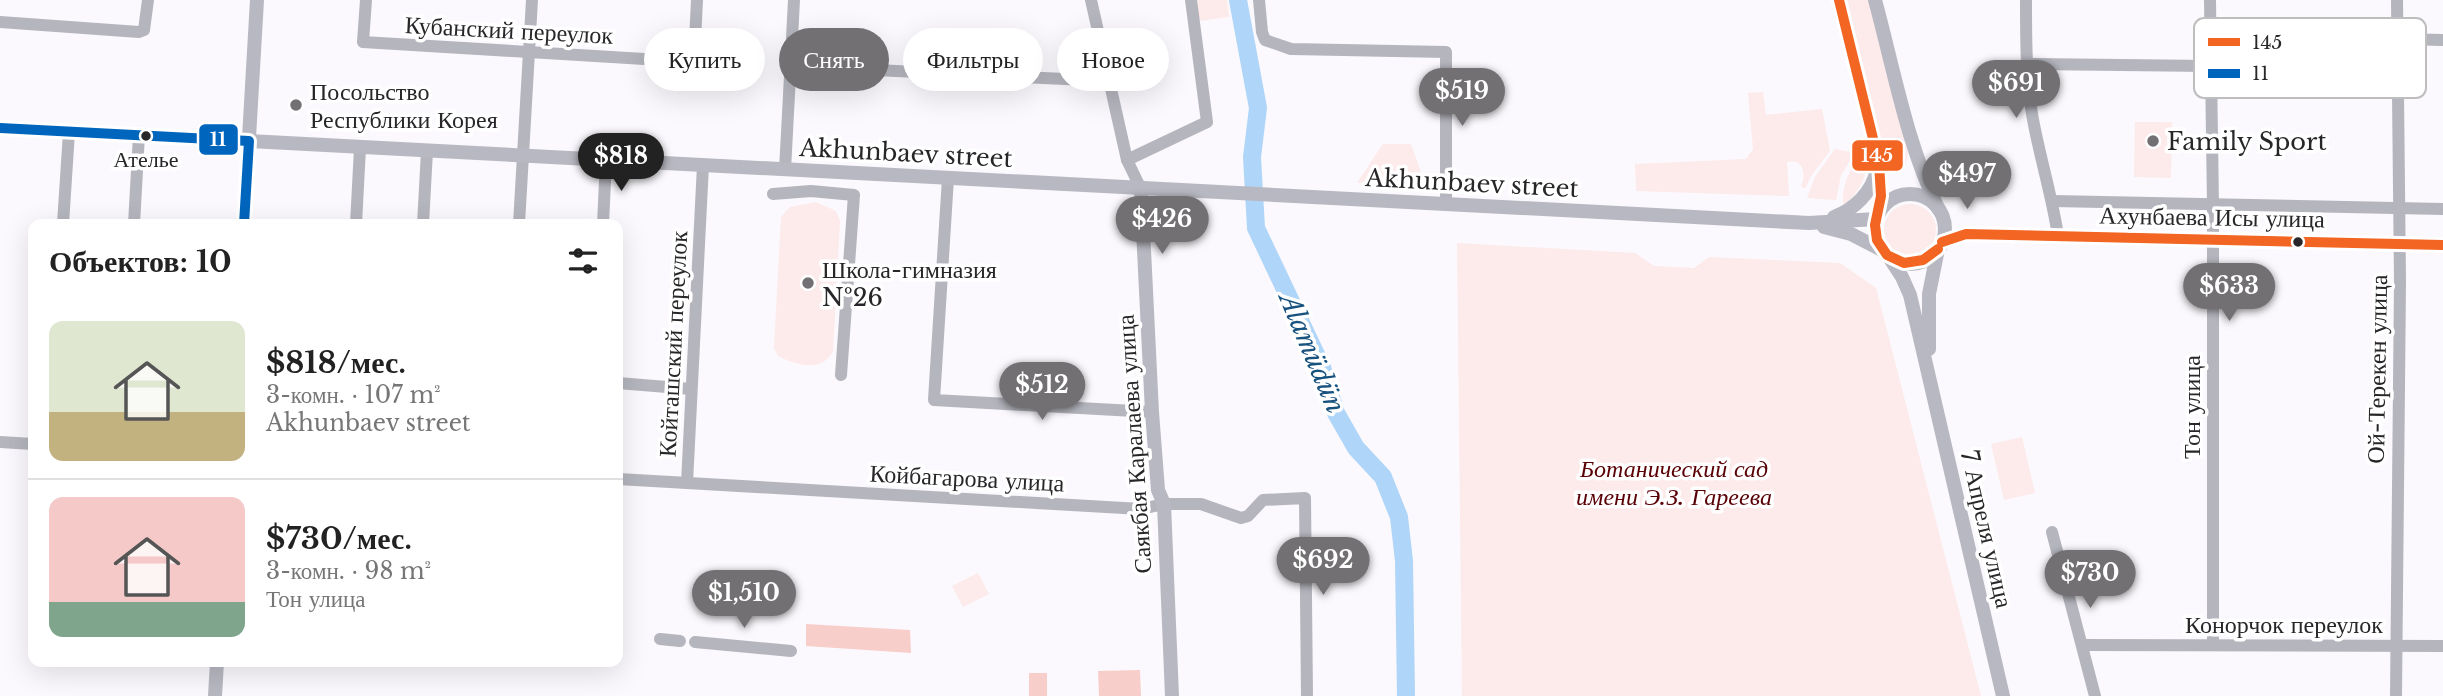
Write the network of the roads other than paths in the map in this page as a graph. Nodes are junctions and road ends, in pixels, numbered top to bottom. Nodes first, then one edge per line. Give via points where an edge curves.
1 (148, 0) edge
2 (257, 0) edge
3 (366, 0) edge
4 (532, 0) edge
5 (697, 0) edge
6 (794, 0) edge
7 (1091, 0) edge
8 (1191, 0) edge
9 (1259, 0) edge
10 (1839, 0) edge
11 (1875, 0) edge
12 (2026, 0) edge
13 (2210, 0) edge
14 (2397, 0) edge
15 (2210, 18) edge
16 (2397, 18) edge
17 (0, 22) edge
18 (792, 28) edge
19 (1097, 28) edge
20 (528, 52) junction
21 (2027, 64) junction
22 (2194, 66) edge
23 (889, 71) edge
24 (1057, 79) edge
25 (789, 91) edge
26 (1110, 91) edge
27 (2210, 98) edge
28 (2398, 98) edge
29 (0, 128) edge
30 (69, 132) junction
31 (139, 135) junction
32 (249, 141) junction
33 (360, 148) junction
34 (427, 151) junction
35 (523, 156) junction
36 (606, 160) junction
37 (1127, 160) junction
38 (1879, 163) junction
39 (703, 165) junction
40 (785, 170) junction
41 (948, 178) junction
42 (1140, 189) junction
43 (773, 194) dead end
44 (2053, 201) junction
45 (1446, 204) junction
46 (2213, 205) junction
47 (2399, 207) junction
48 (2443, 209) edge
49 (1940, 213) junction
50 (1878, 215) junction
51 (63, 219) edge
52 (134, 219) edge
53 (244, 219) edge
54 (356, 219) edge
55 (423, 219) edge
56 (519, 219) edge
57 (603, 219) edge
58 (1809, 223) junction
59 (1979, 234) junction
60 (2058, 236) junction
61 (2212, 240) junction
62 (2399, 244) junction
63 (2443, 245) edge
64 (1940, 246) junction
65 (1885, 254) junction
66 (1928, 371) junction
67 (841, 375) dead end
68 (623, 383) edge
69 (691, 389) junction
70 (1152, 412) junction
71 (0, 442) edge
72 (28, 444) edge
73 (623, 479) edge
74 (687, 483) junction
75 (1164, 504) junction
76 (2052, 532) dead end
77 (660, 639) dead end
78 (680, 641) dead end
79 (695, 642) dead end
80 (2082, 645) junction
81 (2213, 645) junction
82 (2397, 646) junction
83 (2443, 646) edge
84 (791, 651) dead end
85 (217, 667) edge
86 (215, 696) edge
87 (1172, 696) edge
88 (1307, 696) edge
89 (2003, 696) edge
90 (2095, 696) edge
91 (2396, 696) edge

1 - 17 street via 146,25 139,32
2 - 32 main road
3 - 20 street, Кубанский переулок via 363,42
4 - 20 street
5 - 20 street, Кубанский переулок via 694,62
6 - 18 street
7 - 19 street
8 - 37 street via 1207,122
9 - 45 street via 1265,40 1283,47 1446,52
10 - 38 main road
11 - 49 main road via 1913,145
12 - 21 street
13 - 15 street, Тон улица
14 - 16 street, Ой-Терекен улица
20 - 35 street
21 - 22 street
21 - 44 street via 2032,115
23 - 24 street
25 - 40 street
26 - 37 street
27 - 46 street, Тон улица
28 - 47 street, Ой-Терекен улица
29 - 30 main road, Akhunbaev street
30 - 31 main road, Akhunbaev street
30 - 51 street
31 - 32 main road, Akhunbaev street
31 - 52 street
32 - 33 main road, Akhunbaev street
32 - 53 main road
33 - 34 main road, Akhunbaev street
33 - 54 street
34 - 35 main road, Akhunbaev street
34 - 55 street
35 - 36 main road, Akhunbaev street
35 - 56 street
36 - 39 main road, Akhunbaev street
36 - 57 street
37 - 42 street
38 - 50 main road
38 - 58 main road via 1863,198 1837,216
39 - 40 main road, Akhunbaev street
39 - 69 street, Койташский переулок
40 - 41 main road, Akhunbaev street
41 - 42 main road, Akhunbaev street
41 - 70 street via 934,400
42 - 45 main road, Akhunbaev street
42 - 70 main road, Саякбая Каралаева улица
43 - 67 street via 854,195
44 - 46 street
44 - 60 street
45 - 58 main road, Akhunbaev street
46 - 47 street
46 - 61 street, Тон улица
47 - 48 street
47 - 62 street, Ой-Терекен улица
49 - 50 main road via 1924,197 1904,195 1886,203
49 - 59 main road, Ахунбаева Исы улица
49 - 64 main road via 1944,227
50 - 58 main road
50 - 65 main road via 1875,230
58 - 65 main road via 1851,234
59 - 60 main road, Ахунбаева Исы улица
59 - 64 main road, Ахунбаева Исы улица via 1966,234
60 - 61 main road, Ахунбаева Исы улица
61 - 62 main road, Ахунбаева Исы улица
61 - 81 street, Тон улица
62 - 63 main road, Ахунбаева Исы улица
62 - 82 street, Ой-Терекен улица
64 - 65 main road via 1918,263 1908,264
64 - 66 main road, 7 Апреля улица via 1930,294
65 - 66 main road, 7 Апреля улица via 1910,295
66 - 89 main road, 7 Апреля улица
68 - 69 street
69 - 74 street, Койташский переулок
70 - 75 main road, Саякбая Каралаева улица via 1158,490
71 - 72 street
73 - 74 street, Койбагарова улица
74 - 75 street, Койбагарова улица via 1141,509
75 - 87 main road, Саякбая Каралаева улица
75 - 88 street, Койбагарова улица via 1201,505 1241,518 1263,500 1305,498
76 - 80 street
77 - 78 street
79 - 84 street
80 - 81 street, Конорчок переулок
80 - 90 street
81 - 82 street, Конорчок переулок
82 - 83 street, Конорчок переулок
82 - 91 street, Ой-Терекен улица
85 - 86 main road

